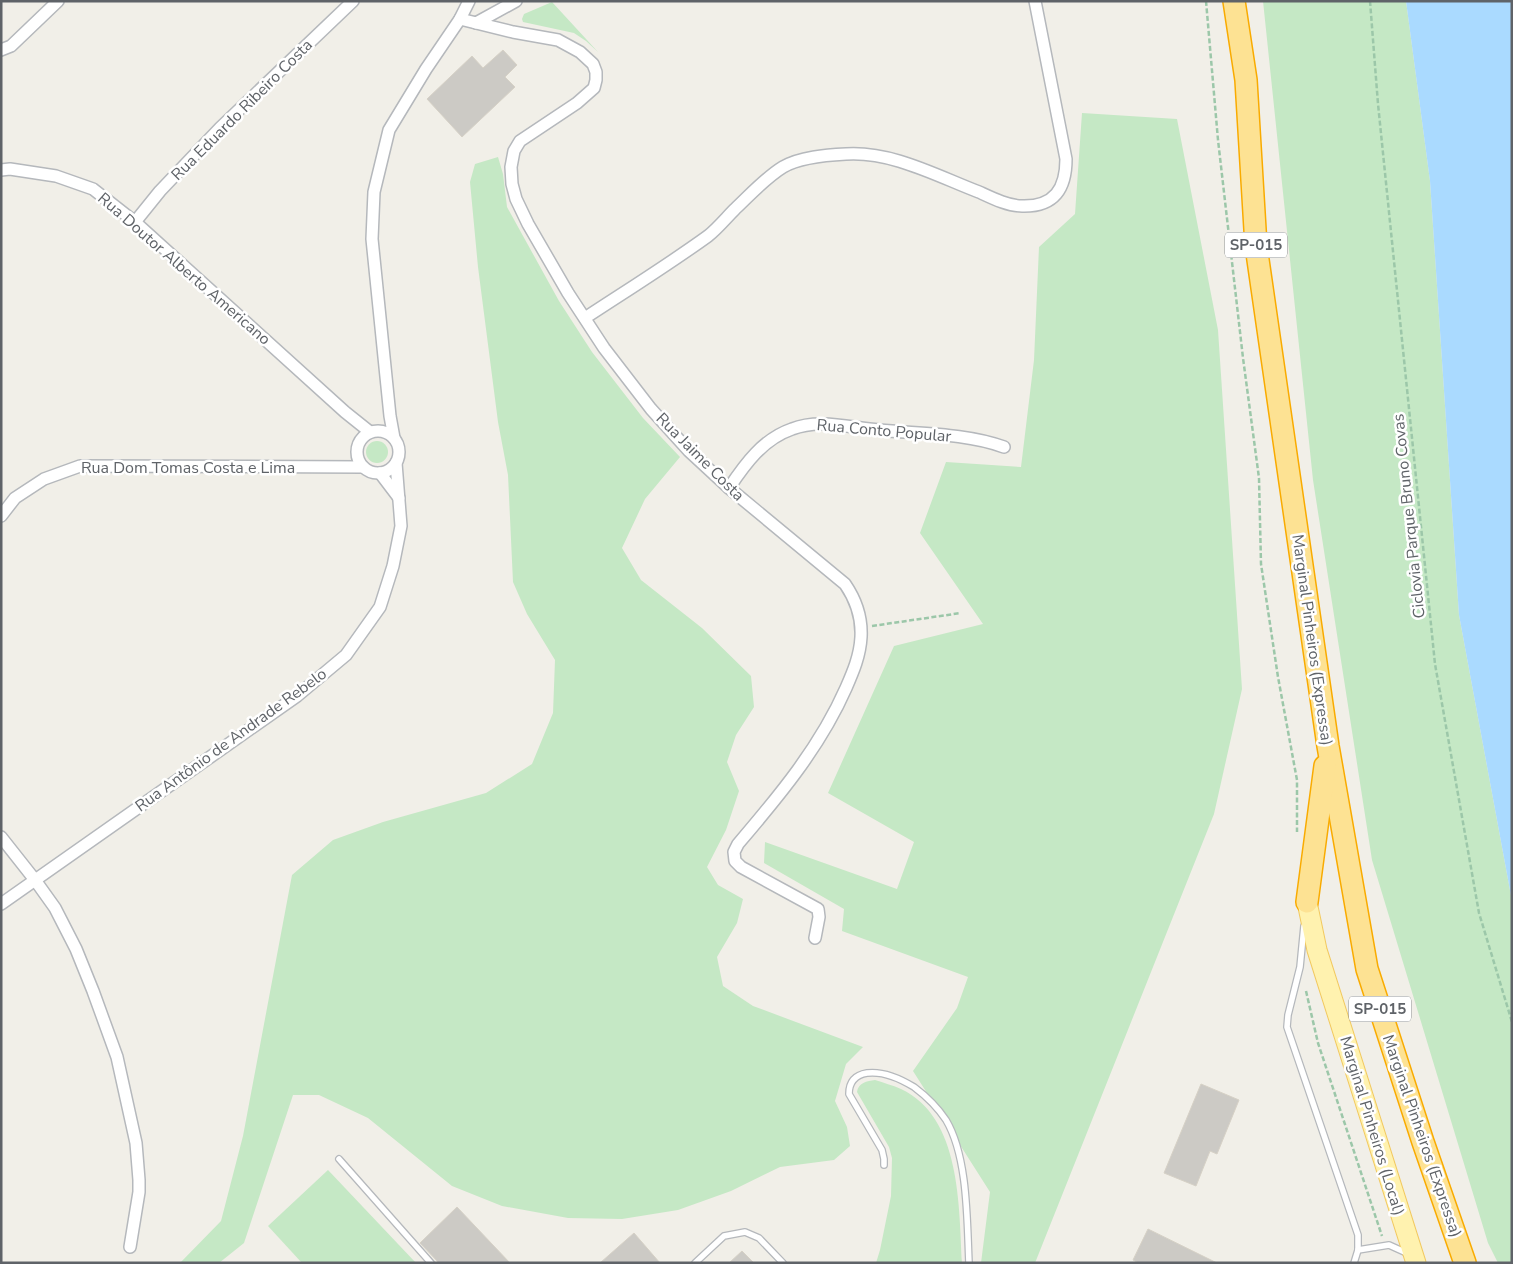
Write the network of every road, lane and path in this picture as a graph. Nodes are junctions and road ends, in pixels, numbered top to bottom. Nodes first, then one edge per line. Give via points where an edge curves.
1 (58, 1) edge
2 (353, 1) edge
3 (469, 1) edge
4 (516, 1) edge
5 (1034, 1) edge
6 (1206, 1) edge
7 (1234, 1) edge
8 (1370, 1) edge
9 (460, 19) junction
10 (476, 23) junction
11 (1, 50) edge
12 (1, 170) edge
13 (135, 222) junction
14 (585, 318) junction
15 (390, 416) junction
16 (383, 432) junction
17 (366, 435) junction
18 (394, 438) junction
19 (1004, 447) dead end
20 (357, 455) junction
21 (396, 463) junction
22 (331, 467) junction
23 (363, 468) junction
24 (380, 473) junction
25 (729, 488) junction
26 (399, 499) junction
27 (1, 516) edge
28 (961, 613) dead end
29 (861, 628) junction
30 (1328, 746) junction
31 (1, 837) edge
32 (1297, 838) dead end
33 (35, 880) junction
34 (1307, 902) junction
35 (1, 904) edge
36 (815, 938) dead end
37 (1300, 967) junction
38 (1512, 1022) edge
39 (339, 1159) dead end
40 (884, 1164) dead end
41 (1385, 1245) junction
42 (130, 1247) dead end
43 (1358, 1250) junction
44 (1414, 1259) edge
45 (430, 1263) edge
46 (695, 1263) edge
47 (783, 1263) edge
48 (970, 1263) edge
49 (1354, 1263) edge
50 (1465, 1263) edge

1 - 11 street via 10,46
2 - 13 street, Rua Eduardo Ribeiro Costa via 220,128
3 - 9 street
4 - 10 street
5 - 14 street via 1066,158 1063,185 1053,198 1042,204 1021,207 909,165 866,153 801,160 783,167 755,189 710,234
6 - 32 path via 1218,140 1259,478 1262,564 1297,780
7 - 30 highway, Marginal Pinheiros (Expressa) / SP-015 via 1246,80 1256,246
8 - 38 path, Ciclovia Parque Bruno Covas via 1435,664 1479,913
9 - 10 street, Rua Jaime Costa
9 - 15 street via 389,130 374,192 372,239
10 - 14 street, Rua Jaime Costa via 558,40 580,52 593,64 596,72 594,88 520,141 511,167 516,199 528,224
12 - 13 street, Rua Doutor Alberto Americano via 56,176 93,189
13 - 17 street, Rua Doutor Alberto Americano via 345,412
14 - 25 street, Rua Jaime Costa via 651,409
15 - 16 street
15 - 18 street
16 - 17 street
16 - 18 street
17 - 20 street via 359,443
18 - 21 street via 399,450
19 - 25 street, Rua Conto Popular via 957,437 841,426 804,426 769,440 744,466
20 - 22 street, Rua Dom Tomas Costa e Lima
20 - 23 street
21 - 24 street
21 - 26 street, Rua Antônio de Andrade Rebelo
22 - 23 street, Rua Dom Tomas Costa e Lima
22 - 27 street, Rua Dom Tomas Costa e Lima via 80,466 44,478 15,498
23 - 24 street
24 - 26 street
25 - 29 street, Rua Jaime Costa via 845,584 856,603
26 - 33 street, Rua Antônio de Andrade Rebelo via 401,526 380,607 346,655 298,696
28 - 29 path
29 - 36 street, Rua Jaime Costa via 856,666 821,737 778,798 734,852 741,867 818,909
30 - 34 highway
30 - 50 highway, Marginal Pinheiros (Expressa) / SP-015 via 1367,969
31 - 33 street
33 - 35 street, Rua Antônio de Andrade Rebelo
33 - 42 street via 55,908 76,949 117,1057 136,1143 139,1180
34 - 37 lane
34 - 44 main road, Marginal Pinheiros (Local) via 1317,950
37 - 41 path via 1318,1042
37 - 43 lane via 1287,1027 1358,1235
39 - 45 lane
40 - 48 lane via 882,1150 849,1094 849,1085 855,1079 875,1072 906,1082 921,1092 945,1120 954,1138 965,1192
41 - 43 lane
41 - 44 lane
43 - 49 lane
46 - 47 lane via 724,1236 745,1232 759,1238

